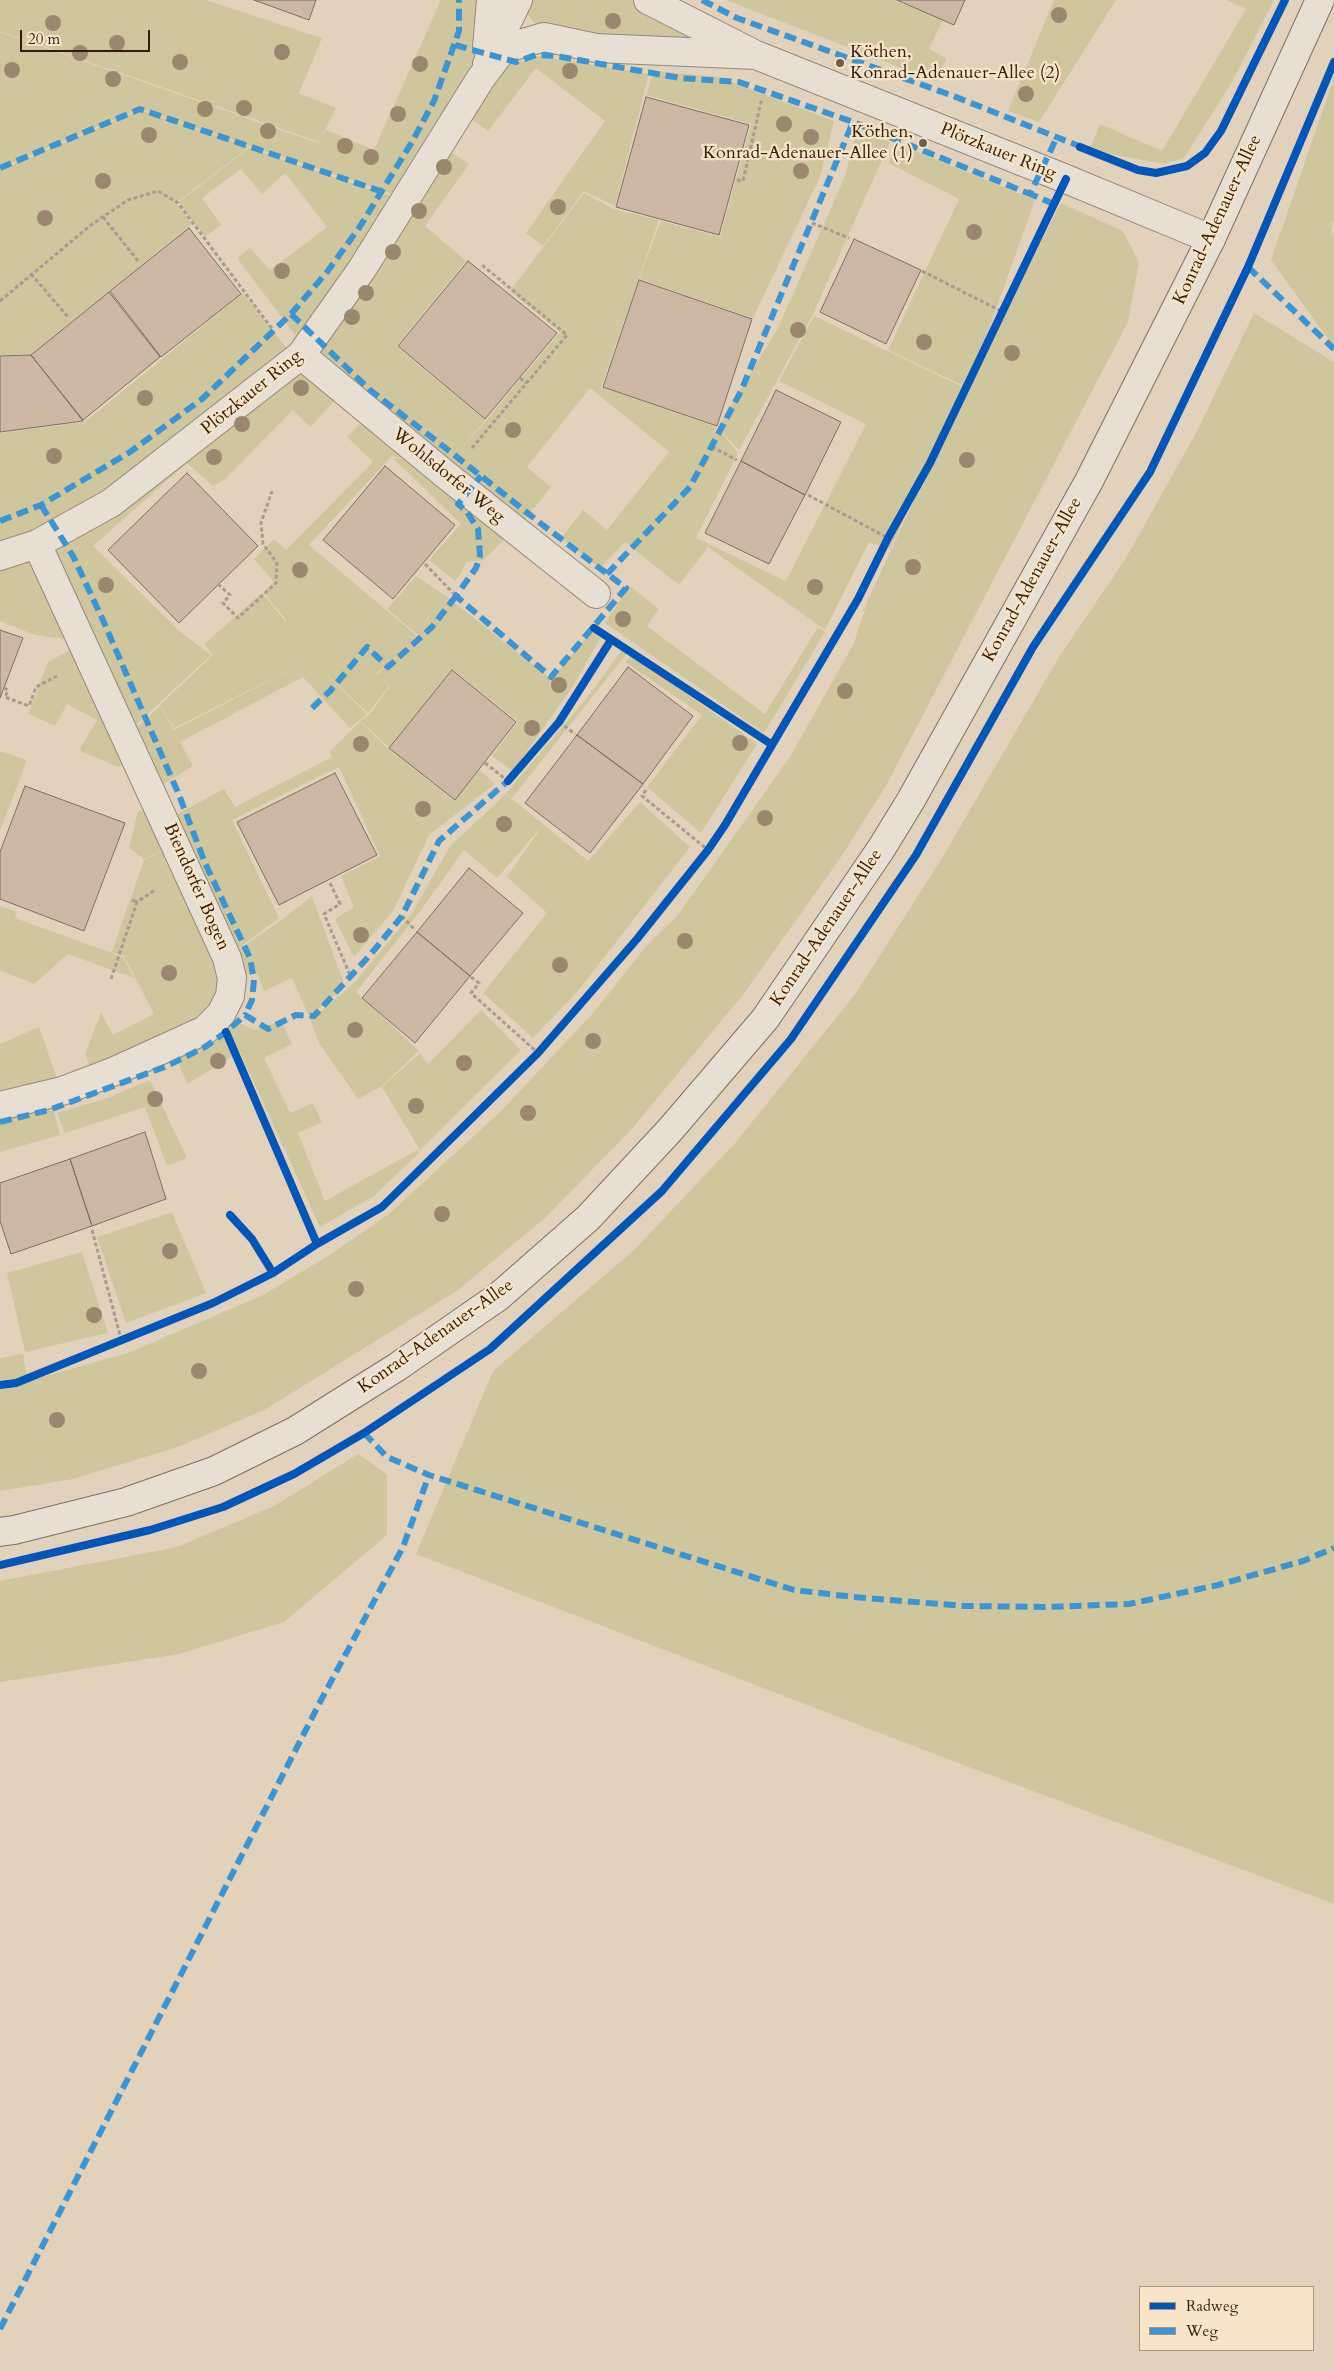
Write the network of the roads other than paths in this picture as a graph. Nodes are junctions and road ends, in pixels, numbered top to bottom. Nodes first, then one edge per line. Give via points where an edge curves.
1 (648, 0) edge
2 (1320, 0) edge
3 (509, 1) edge
4 (544, 37) junction
5 (756, 55) junction
6 (481, 78) junction
7 (1211, 239) junction
8 (302, 355) junction
9 (38, 544) junction
10 (0, 556) edge
11 (596, 594) dead end
12 (0, 1106) edge
13 (0, 1532) edge

1 - 5 street, Plötzkauer Ring
2 - 7 street, Konrad-Adenauer-Allee
3 - 4 street, Plötzkauer Ring
3 - 6 street, Plötzkauer Ring
4 - 5 street, Plötzkauer Ring via 596,48
4 - 6 street, Plötzkauer Ring via 503,49
5 - 7 street, Plötzkauer Ring
6 - 8 street, Plötzkauer Ring via 362,269
7 - 13 street, Konrad-Adenauer-Allee via 1089,481 881,849 765,1019 670,1130 595,1210 498,1297 398,1367 295,1431 214,1470 126,1502
8 - 9 street, Plötzkauer Ring via 111,504
8 - 11 street, Wohlsdorfer Weg via 446,476
9 - 10 street, Plötzkauer Ring
9 - 12 street, Biendorfer Bogen via 228,958 232,978 230,996 221,1014 205,1030 115,1072 62,1091

